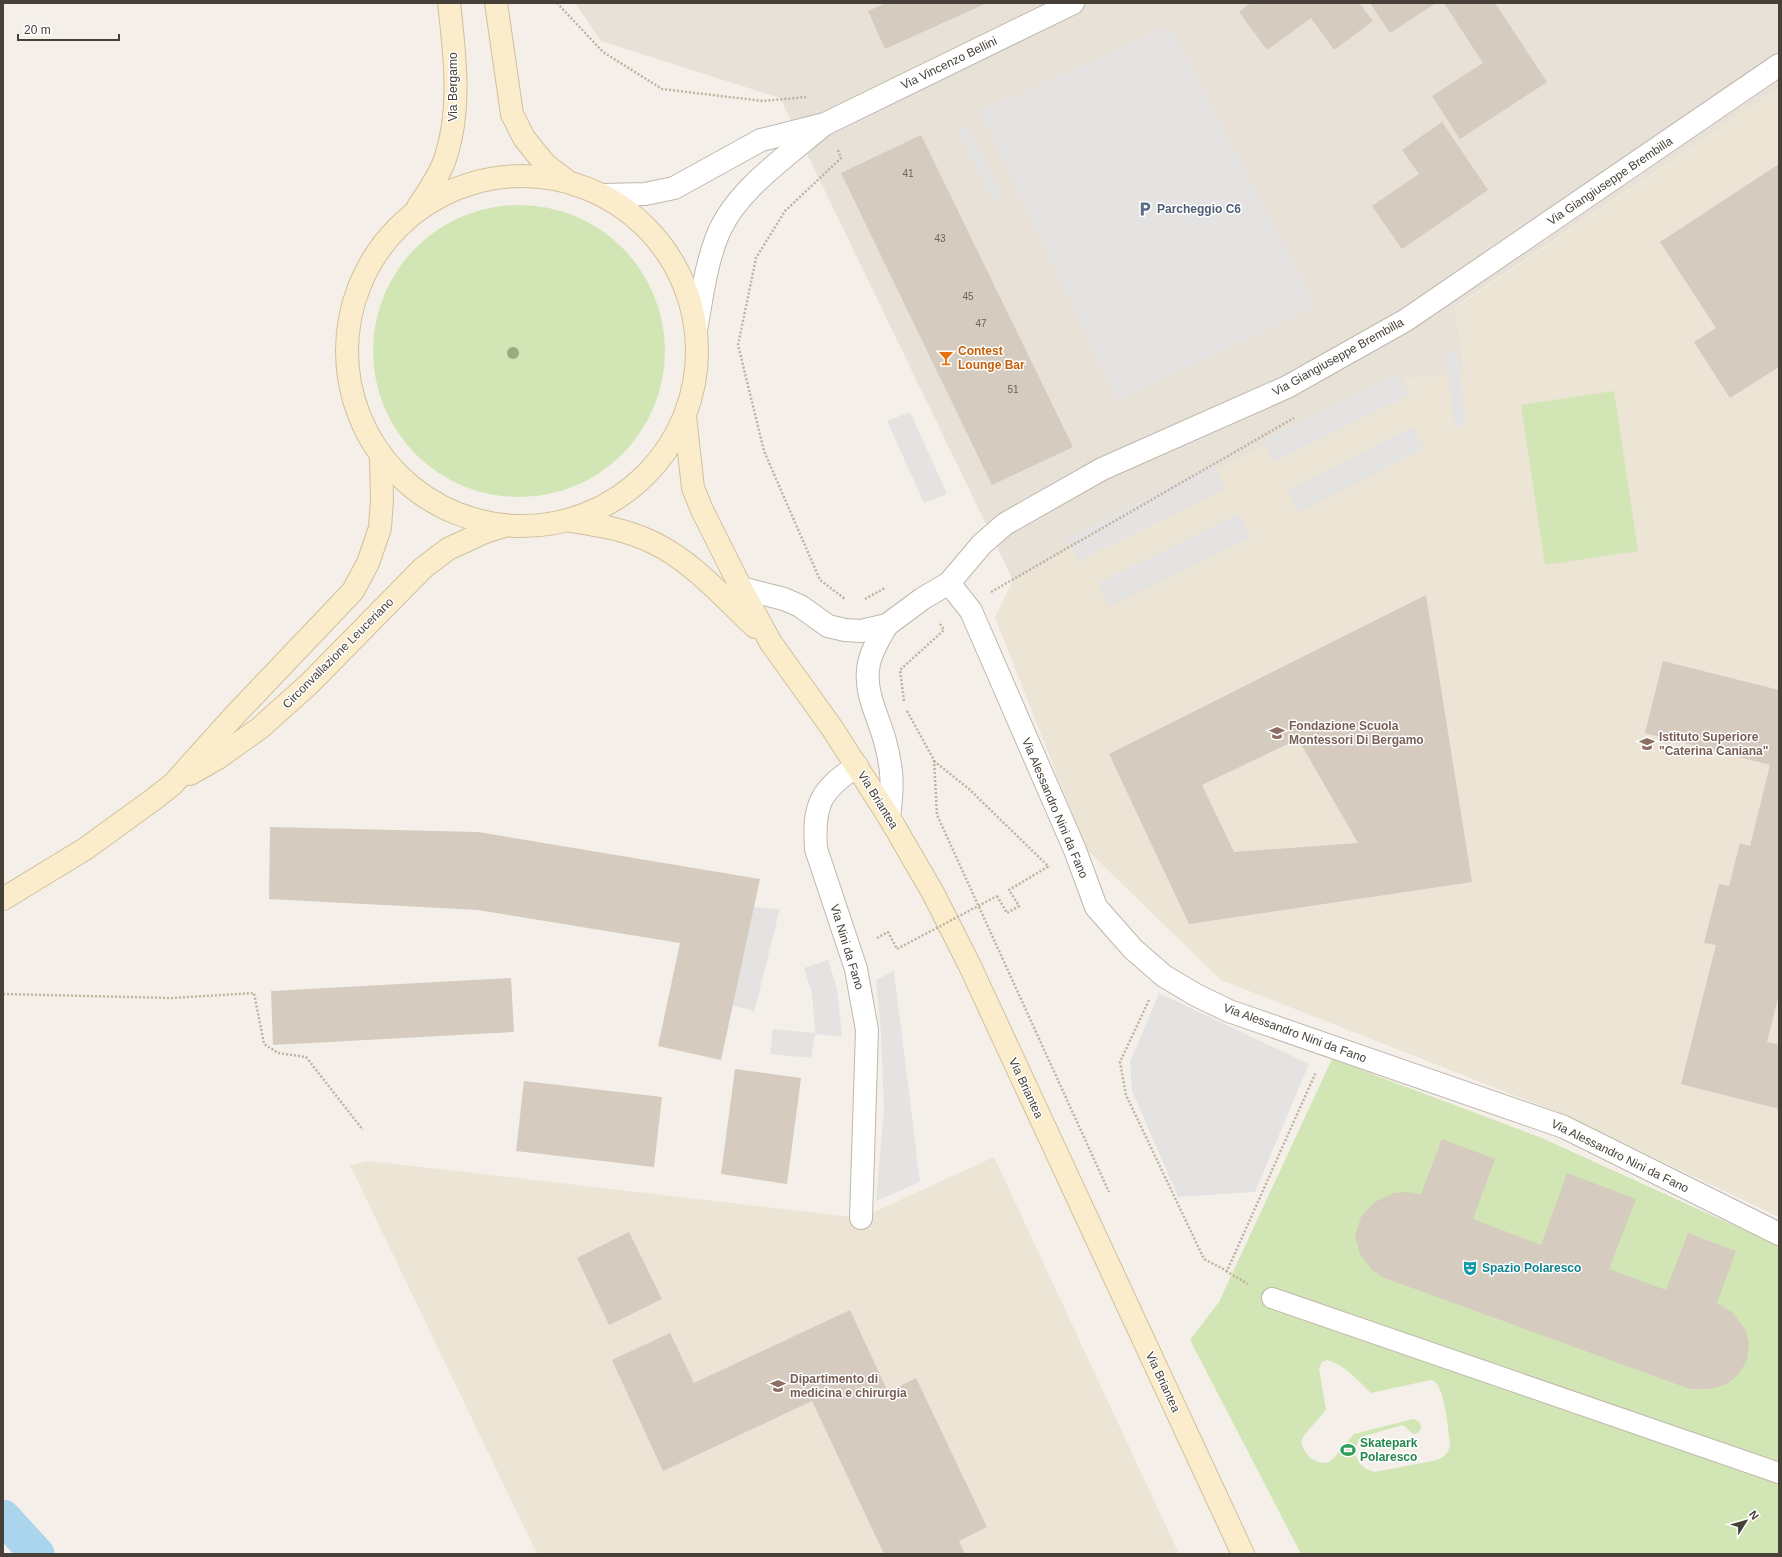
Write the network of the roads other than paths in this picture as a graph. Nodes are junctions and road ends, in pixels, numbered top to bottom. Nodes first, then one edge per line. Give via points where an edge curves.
1 (449, 3) edge
2 (496, 3) edge
3 (1073, 3) edge
4 (1779, 65) edge
5 (825, 124) junction
6 (566, 181) junction
7 (603, 195) junction
8 (416, 211) junction
9 (696, 330) junction
10 (685, 416) junction
11 (381, 455) junction
12 (567, 521) junction
13 (504, 526) junction
14 (949, 583) junction
15 (741, 588) junction
16 (887, 625) junction
17 (771, 643) junction
18 (857, 766) junction
19 (173, 784) junction
20 (889, 817) junction
21 (3, 899) edge
22 (861, 1218) dead end
23 (1779, 1234) edge
24 (1272, 1298) dead end
25 (1779, 1473) edge
26 (1243, 1554) edge

1 - 8 main road, Via Bergamo via 455,89 453,131 443,163
2 - 6 main road via 512,114 524,138 536,153
3 - 5 street, Via Vincenzo Bellini
4 - 14 street, Via Giangiuseppe Brembilla via 1406,320 1287,387 1102,469 1005,524 982,544
5 - 7 street, Via Vincenzo Bellini via 761,140 674,188 645,194
5 - 9 street, Via Vincenzo Bellini via 742,195 719,230 710,255
6 - 7 main road
6 - 8 main road via 526,175 498,177 454,189
7 - 9 main road via 642,223 662,245 687,290
8 - 11 main road via 395,229 374,256 356,293 351,312 347,341 348,374 366,430
9 - 10 main road via 696,375
10 - 12 main road via 669,448 643,479 608,504
10 - 15 main road via 693,488
11 - 13 main road via 416,490 445,508 464,516
11 - 19 main road, Circonvallazione Leuceriano via 380,528 368,564 353,591
12 - 13 main road
12 - 17 main road via 599,525 654,542 698,573
13 - 19 main road, Circonvallazione Leuceriano via 448,550 423,568 309,684 260,728 218,758
14 - 16 street, Via Giangiuseppe Brembilla
14 - 23 street, Via Alessandro Nini da Fano via 971,611 1075,850 1096,908 1133,949 1164,976 1228,1011 1564,1127
15 - 16 street, Via Giangiuseppe Brembilla via 784,599 800,606 828,626 861,631
15 - 17 main road
16 - 20 street, Via Giangiuseppe Brembilla via 874,648 869,664 868,685 891,768 893,788
17 - 18 main road, Via Briantea
18 - 20 main road, Via Briantea
18 - 22 street, Via Nini da Fano via 838,779 824,794 815,830 816,849 858,977 867,1030
19 - 21 main road, Circonvallazione Leuceriano via 85,849
20 - 26 main road, Via Briantea via 969,964
24 - 25 lane

